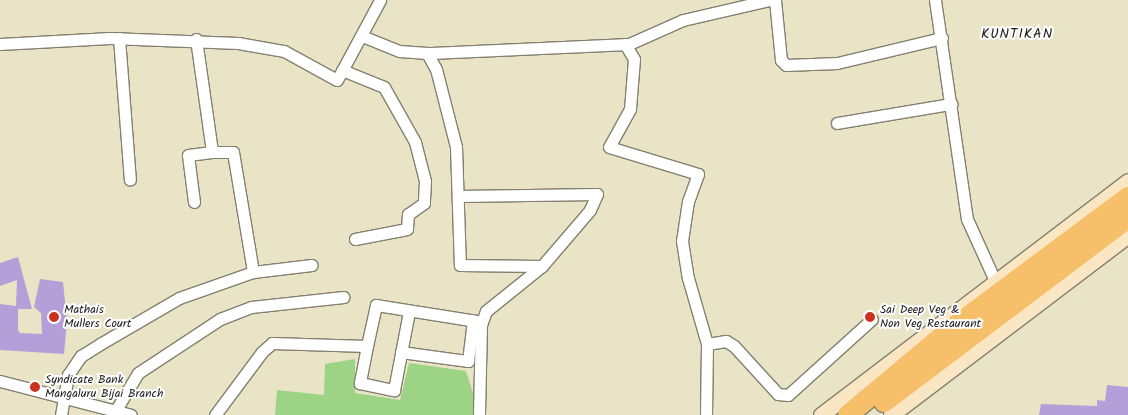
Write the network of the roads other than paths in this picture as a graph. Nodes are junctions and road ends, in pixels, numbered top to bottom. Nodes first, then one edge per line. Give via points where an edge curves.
1 (380, 0) edge
2 (769, 0) edge
3 (775, 0) edge
4 (935, 0) edge
5 (362, 36) junction
6 (119, 38) junction
7 (942, 38) junction
8 (196, 39) junction
9 (0, 44) edge
10 (625, 44) junction
11 (427, 53) junction
12 (342, 70) junction
13 (951, 104) junction
14 (837, 123) dead end
15 (212, 152) junction
16 (130, 180) dead end
17 (1128, 181) edge
18 (459, 196) junction
19 (1128, 197) edge
20 (194, 202) dead end
21 (1128, 218) edge
22 (1128, 236) edge
23 (355, 239) dead end
24 (312, 265) dead end
25 (542, 266) junction
26 (253, 272) junction
27 (996, 283) junction
28 (343, 297) dead end
29 (409, 311) junction
30 (872, 319) dead end
31 (478, 321) junction
32 (955, 336) junction
33 (707, 344) junction
34 (367, 346) junction
35 (402, 352) junction
36 (0, 381) edge
37 (64, 397) junction
38 (116, 410) junction
39 (61, 415) edge
40 (131, 415) edge
41 (215, 415) edge
42 (479, 415) edge
43 (706, 415) edge
44 (821, 415) edge
45 (848, 415) edge
46 (868, 415) edge
47 (891, 415) edge

1 - 5 street
2 - 10 street via 683,20
3 - 7 street via 781,60 786,65 837,63
4 - 7 street
5 - 11 street via 399,51
5 - 12 street
6 - 8 street
6 - 9 street
6 - 16 street
7 - 13 street
8 - 12 street via 284,51 337,80
8 - 15 street
10 - 11 street
10 - 33 street via 634,59 630,109 609,147 698,174 688,200 682,241 688,278
11 - 18 street via 436,69 456,147
12 - 23 street via 384,87 415,142 425,181 424,203 408,214 407,229
13 - 14 street
13 - 27 street via 967,219
15 - 20 street via 188,155
15 - 26 street via 233,152
17 - 27 street
18 - 25 street via 460,265
18 - 25 street via 597,194 590,210
19 - 32 highway
21 - 32 highway
22 - 47 street
24 - 26 street
25 - 31 street via 486,310
26 - 37 street via 179,298 88,352 68,375
27 - 44 street
28 - 38 street via 252,308 220,319 138,373
29 - 31 street
29 - 34 street via 376,305
29 - 35 street
30 - 33 street via 788,395 778,394 734,346 726,341
31 - 35 street via 468,361
31 - 42 street
32 - 45 highway
32 - 46 highway
33 - 43 street
34 - 35 street via 360,383 394,390
34 - 41 street via 272,344 262,352
36 - 37 street
37 - 38 street
37 - 39 street
38 - 40 street

